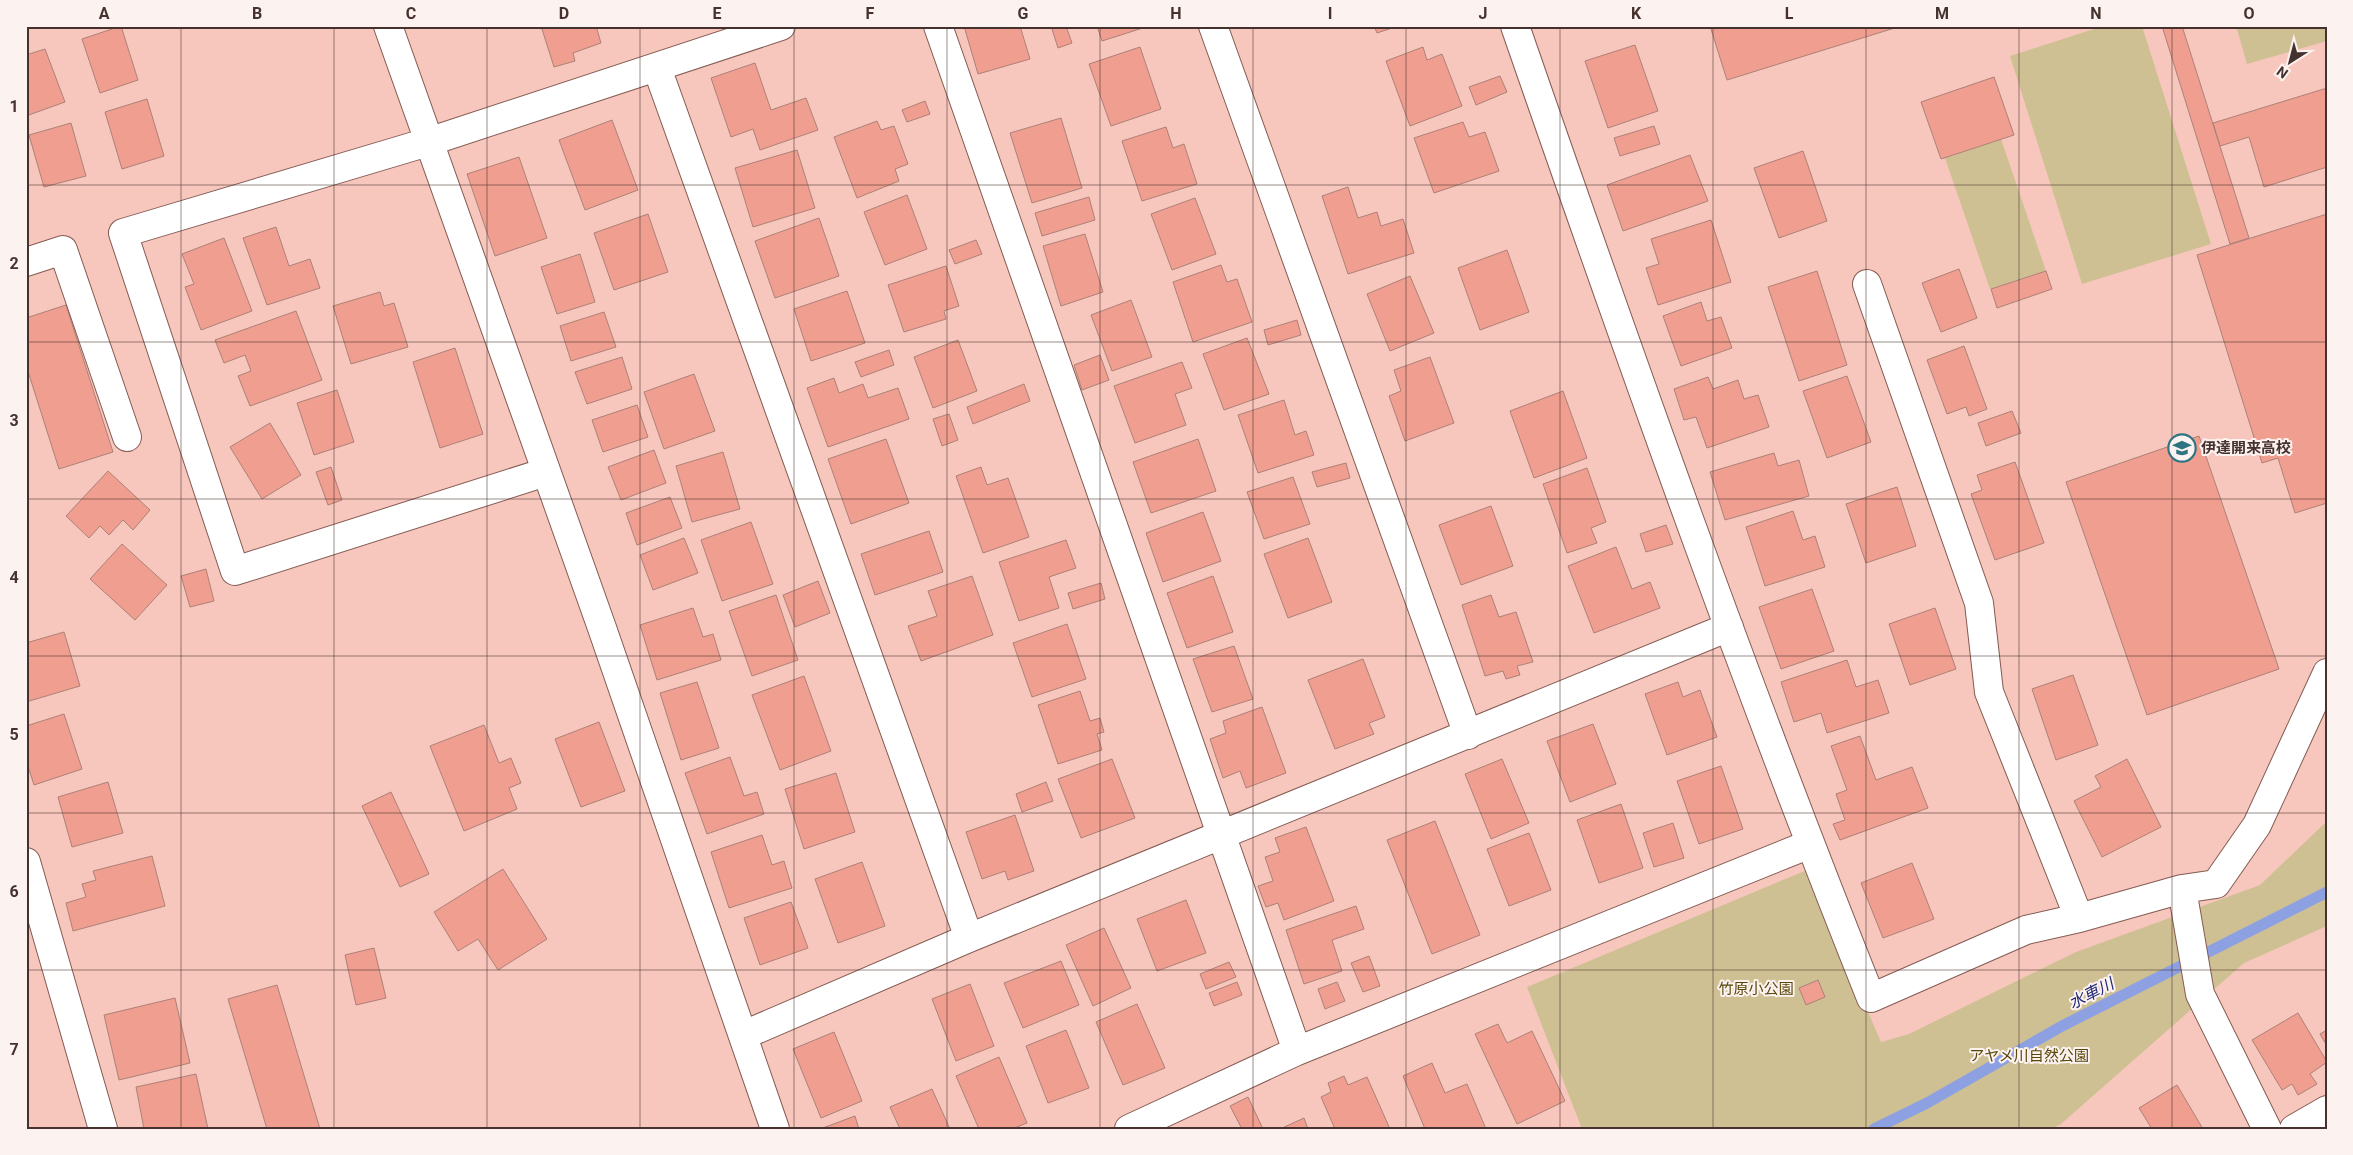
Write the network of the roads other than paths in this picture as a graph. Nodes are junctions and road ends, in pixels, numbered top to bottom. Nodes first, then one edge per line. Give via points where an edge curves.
1 (388, 26) edge
2 (781, 26) edge
3 (938, 26) edge
4 (1213, 26) edge
5 (1515, 26) edge
6 (656, 68) junction
7 (428, 142) junction
8 (26, 262) edge
9 (1867, 284) dead end
10 (127, 437) dead end
11 (546, 472) junction
12 (1729, 627) junction
13 (2327, 673) edge
14 (1468, 735) junction
15 (1223, 836) junction
16 (1810, 844) junction
17 (26, 862) edge
18 (2182, 889) junction
19 (2080, 918) junction
20 (969, 938) junction
21 (744, 1035) junction
22 (1297, 1051) junction
23 (2327, 1110) edge
24 (103, 1129) edge
25 (775, 1129) edge
26 (1129, 1129) edge
27 (2267, 1129) edge
28 (2294, 1129) edge

1 - 7 street
2 - 6 street
3 - 15 street
4 - 14 street
5 - 12 street
6 - 7 street
6 - 20 street
7 - 11 street
7 - 11 street via 123,233 235,571
8 - 10 street via 63,250
9 - 19 street via 1979,603 1989,692
11 - 21 street
12 - 14 street
12 - 16 street
13 - 18 street via 2258,825 2216,884
14 - 15 street
15 - 20 street
15 - 22 street
16 - 19 street via 1871,998 2026,930
16 - 22 street
17 - 24 street
18 - 19 street
18 - 27 street via 2200,994
20 - 21 street
21 - 25 street
22 - 26 street
23 - 28 street

